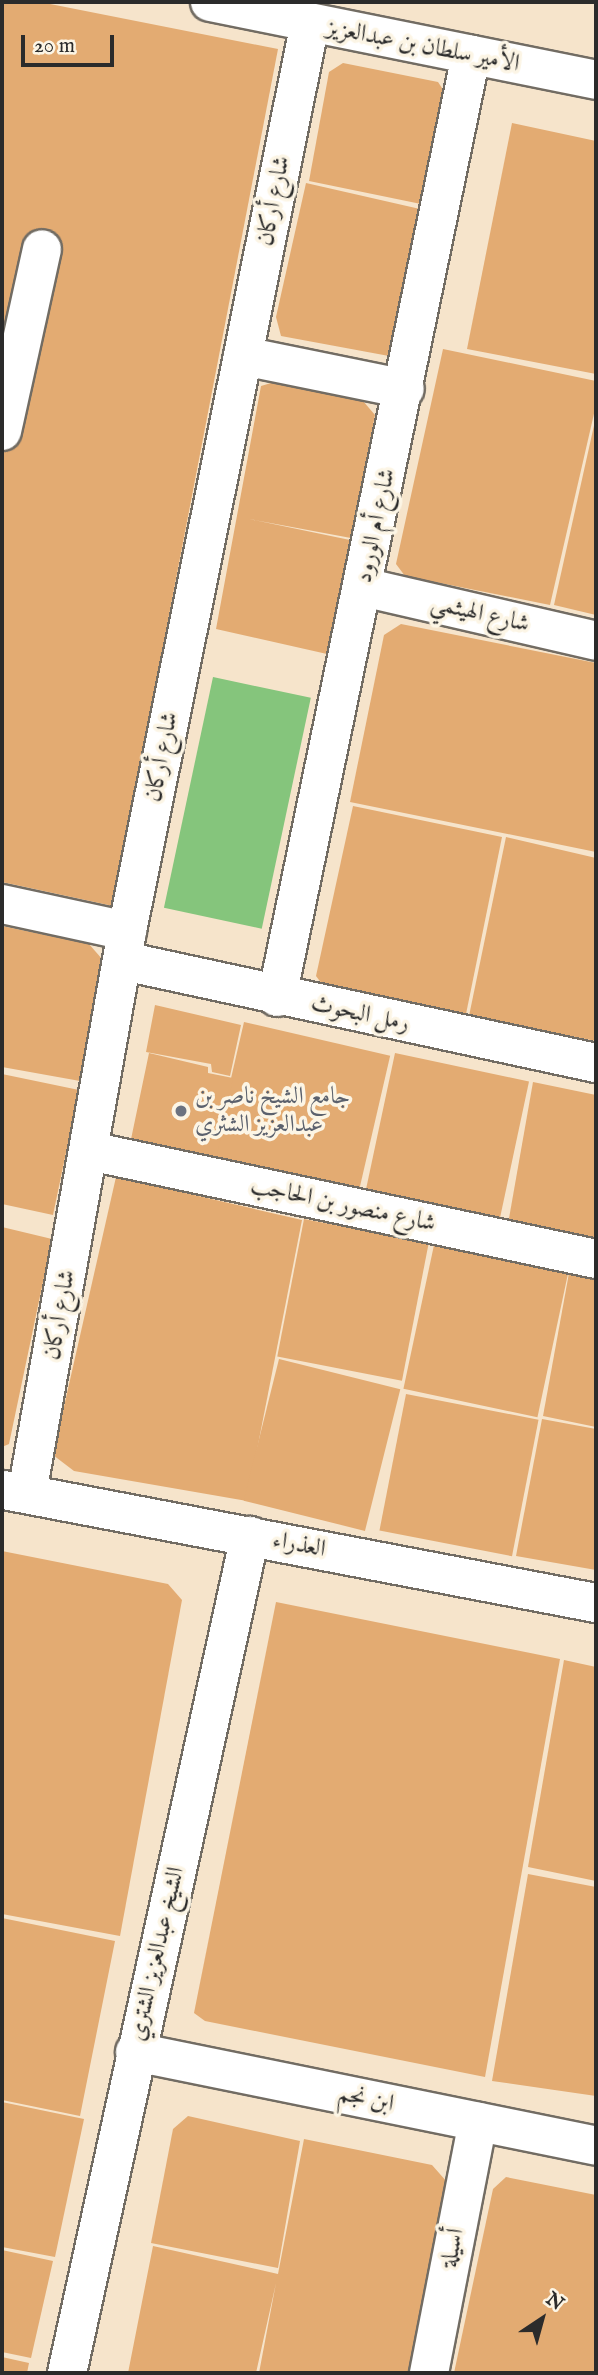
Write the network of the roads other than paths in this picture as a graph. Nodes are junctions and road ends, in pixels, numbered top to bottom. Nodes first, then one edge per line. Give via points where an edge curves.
1 (210, 2) edge
2 (310, 23) junction
3 (471, 55) junction
4 (596, 80) edge
5 (42, 249) dead end
6 (243, 356) junction
7 (405, 389) junction
8 (2, 431) edge
9 (363, 587) junction
10 (596, 640) edge
11 (2, 904) edge
12 (126, 946) junction
13 (277, 997) junction
14 (596, 1063) edge
15 (90, 1151) junction
16 (596, 1259) edge
17 (15, 1491) edge
18 (250, 1536) junction
19 (596, 1603) edge
20 (135, 2052) junction
21 (478, 2122) junction
22 (596, 2146) edge
23 (67, 2373) edge
24 (429, 2373) edge

1 - 2 street, الأمير سلطان بن عبدالعزيز
2 - 3 street, الأمير سلطان بن عبدالعزيز
2 - 6 street, شارع أركان
3 - 4 street, الأمير سلطان بن عبدالعزيز
3 - 7 street, شارع أم الورود
5 - 8 street
6 - 7 street
6 - 12 street, شارع أركان
7 - 9 street, شارع أم الورود
9 - 10 street, شارع الهيثمي
9 - 13 street, شارع أم الورود
11 - 12 street, رمل البحوث
12 - 13 street, رمل البحوث
12 - 15 street, شارع أركان
13 - 14 street, رمل البحوث
15 - 16 street, شارع منصور بن الحاجب
15 - 17 street, شارع أركان
17 - 18 street, العذراء
18 - 19 street, العذراء
18 - 20 street, الشيخ عبدالعزيز الشتري
20 - 21 street, ابن نجم
20 - 23 street, الشيخ عبدالعزيز الشتري
21 - 22 street, ابن نجم
21 - 24 street, أسيلة

